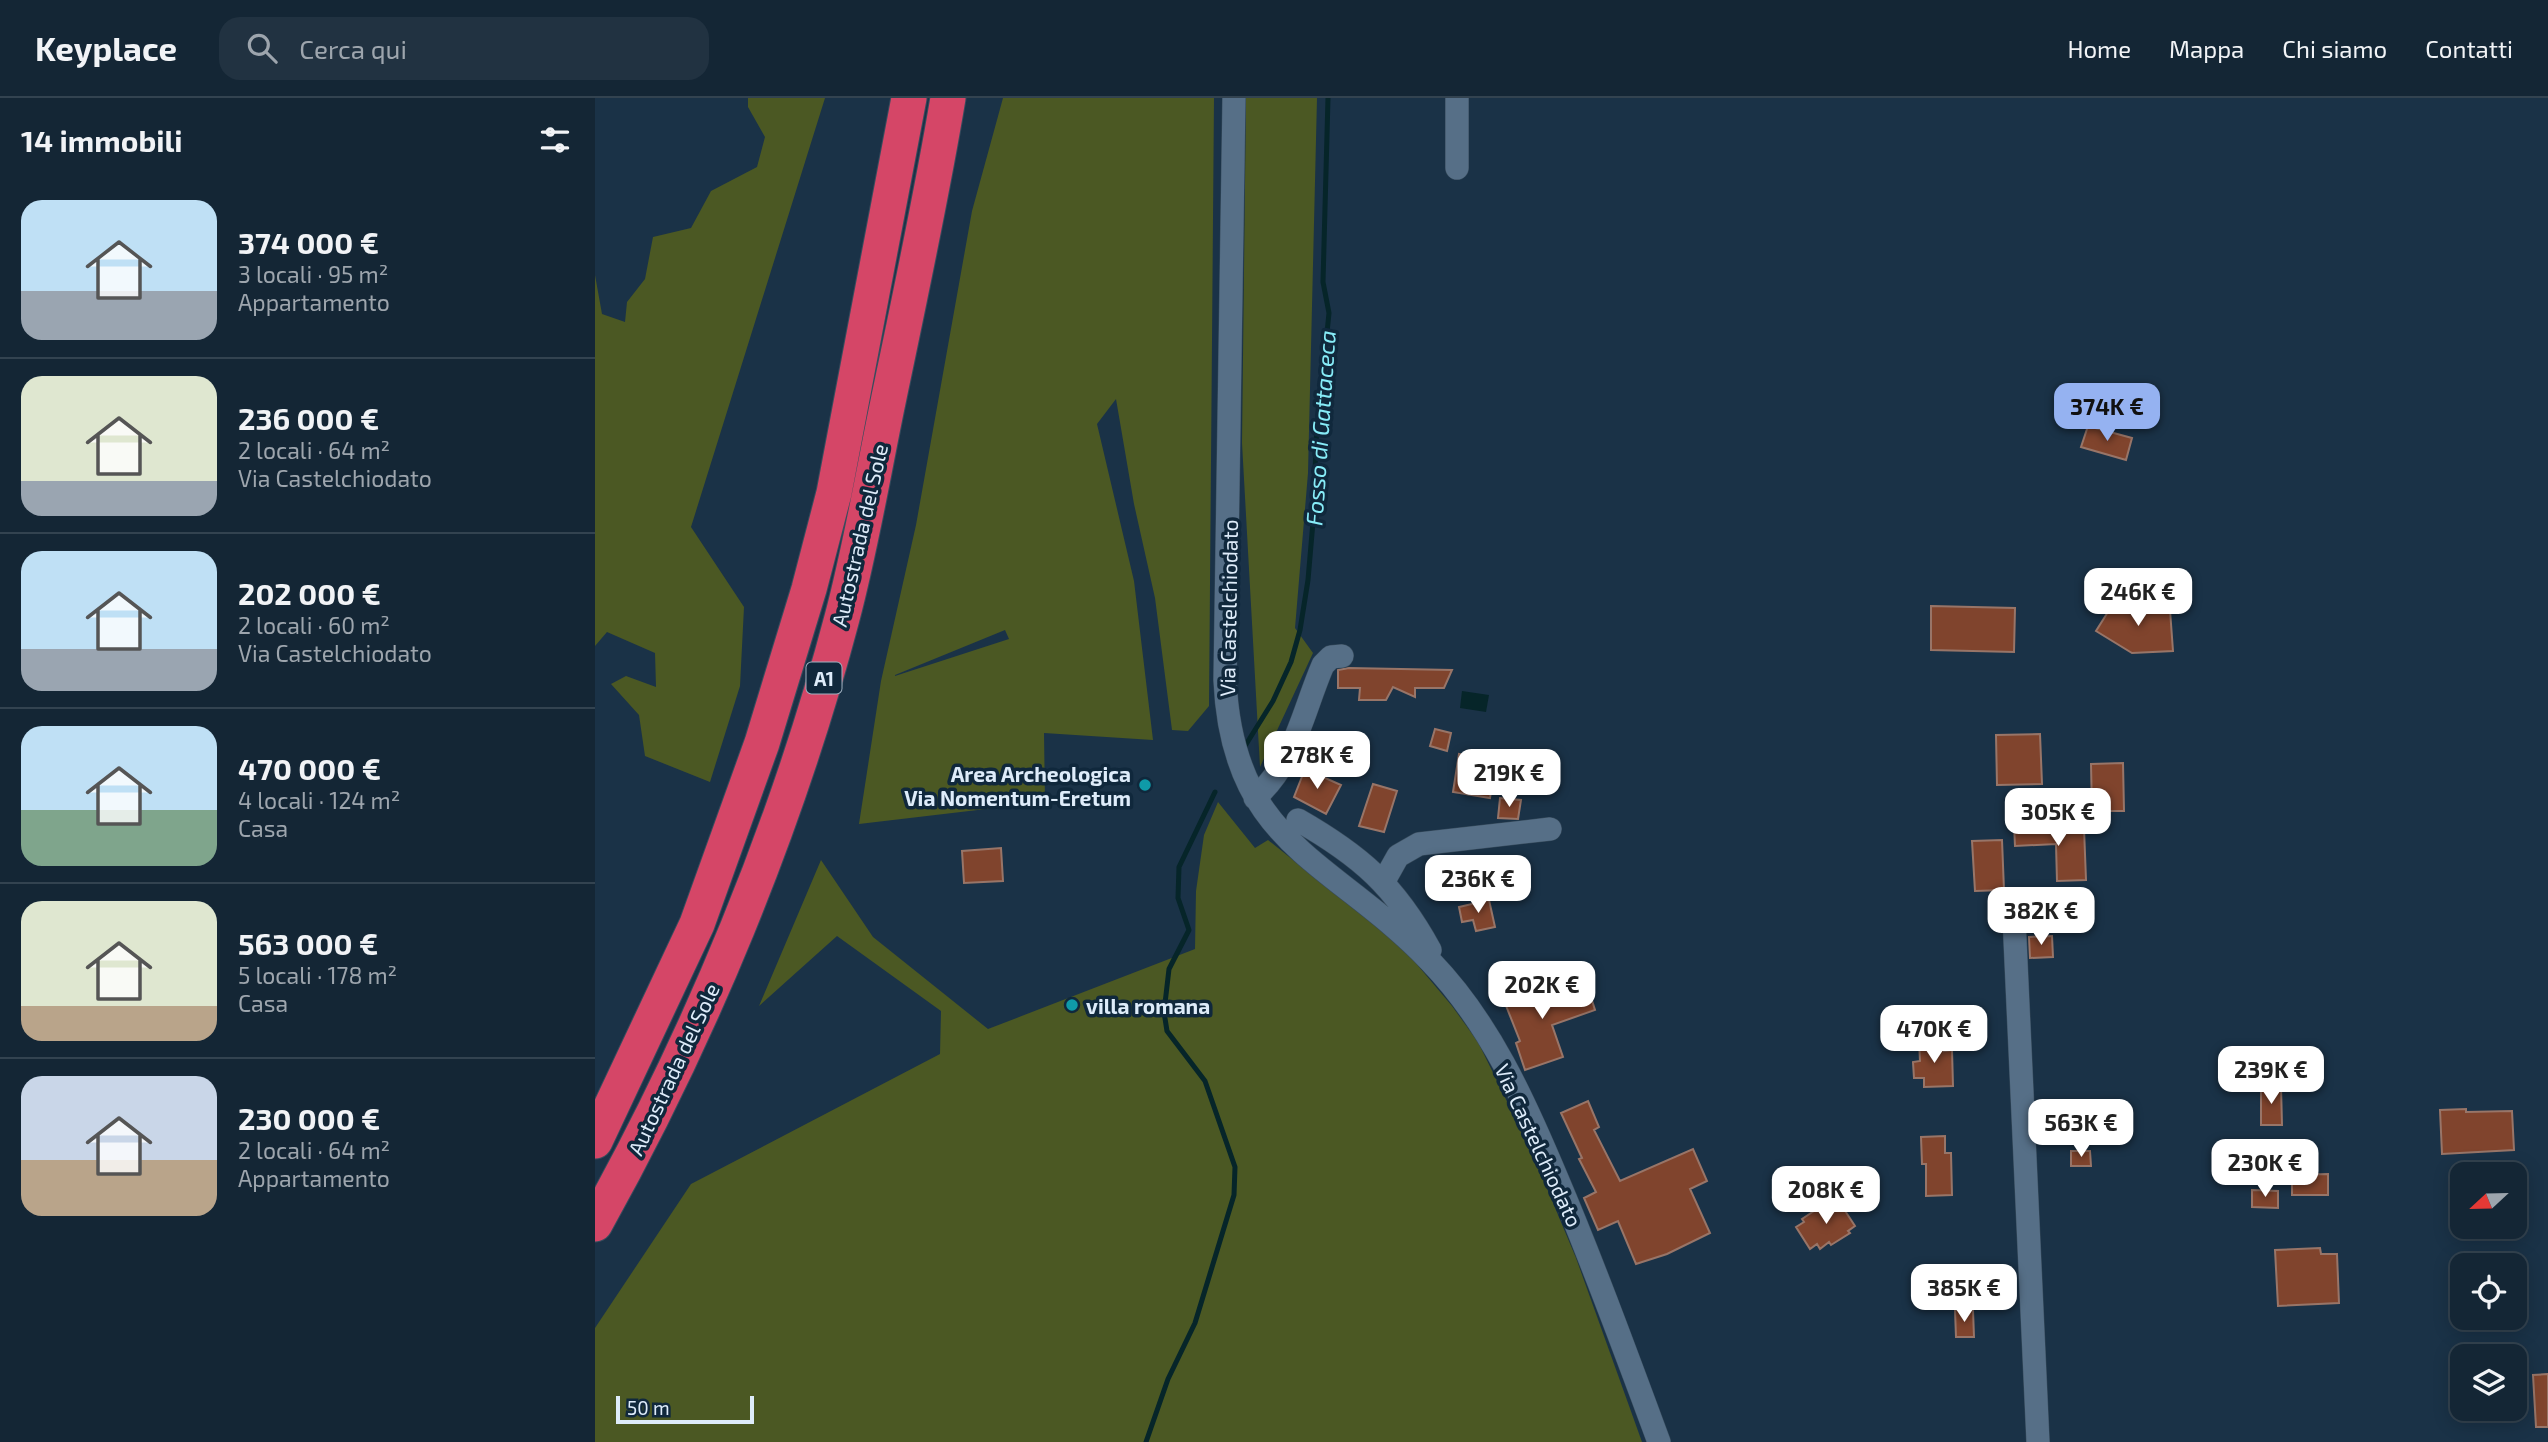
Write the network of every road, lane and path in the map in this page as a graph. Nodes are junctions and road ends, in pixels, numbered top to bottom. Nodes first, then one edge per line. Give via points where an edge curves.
1 (909, 98) edge
2 (948, 98) edge
3 (1234, 98) edge
4 (1457, 98) edge
5 (1457, 169) dead end
6 (1342, 656) dead end
7 (1255, 798) junction
8 (1298, 820) dead end
9 (1550, 829) dead end
10 (1384, 881) junction
11 (2014, 918) dead end
12 (1445, 977) junction
13 (595, 1140) edge
14 (595, 1224) edge
15 (1658, 1442) edge
16 (2038, 1442) edge

1 - 13 highway, Autostrada del Sole / A1 via 834,493 810,589 762,743 697,924
2 - 14 highway, Autostrada del Sole / A1 via 842,617 797,765 734,938 634,1154
3 - 7 street, Via Castelchiodato via 1225,680 1230,735
4 - 5 street
6 - 7 street via 1331,657 1323,665 1285,763
7 - 12 street, Via Castelchiodato via 1291,843 1392,924
8 - 10 street via 1351,852
9 - 10 street via 1419,844 1398,856
10 - 12 street via 1408,912
11 - 16 street
12 - 15 street, Via Castelchiodato via 1489,1040 1537,1132 1590,1256

